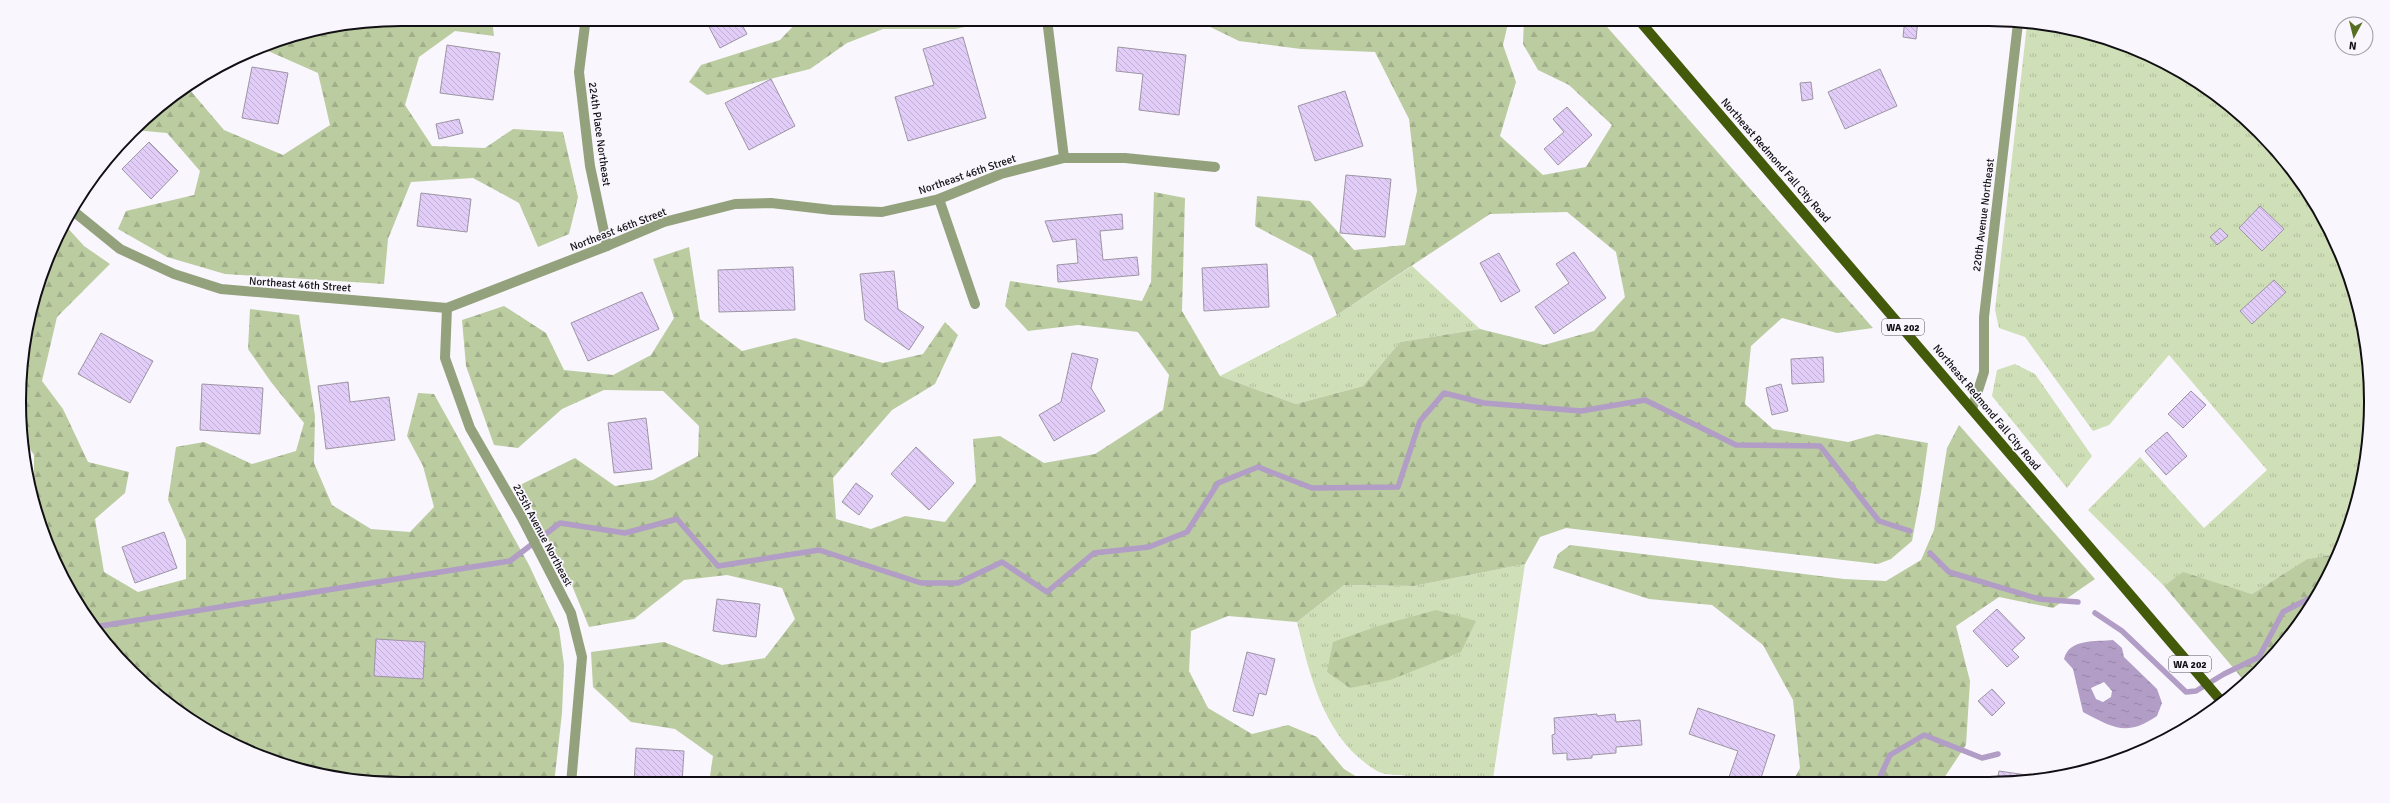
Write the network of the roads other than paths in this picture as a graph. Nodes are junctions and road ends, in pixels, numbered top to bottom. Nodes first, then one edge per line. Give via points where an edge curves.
1 (584, 26) edge
2 (1048, 26) edge
3 (1644, 26) edge
4 (2017, 27) edge
5 (1064, 158) junction
6 (1215, 167) dead end
7 (939, 199) junction
8 (76, 214) edge
9 (607, 246) junction
10 (975, 304) dead end
11 (447, 308) junction
12 (1972, 409) junction
13 (2219, 698) edge
14 (573, 777) edge

1 - 9 street, 224th Place Northeast via 579,72 590,166
2 - 5 street
3 - 12 main road, Northeast Redmond Fall City Road / WA 202
4 - 12 street, 220th Avenue Northeast via 1984,317 1984,372
5 - 6 street, Northeast 46th Street via 1125,158
5 - 7 street, Northeast 46th Street via 1001,174
7 - 9 street, Northeast 46th Street via 882,212 832,210 771,203 735,204 664,222
7 - 10 street
8 - 11 street, Northeast 46th Street via 120,249 174,274 221,289
9 - 11 street, Northeast 46th Street
11 - 14 street, 225th Avenue Northeast via 445,358 470,428 522,518 571,613 582,657
12 - 13 main road, Northeast Redmond Fall City Road / WA 202

